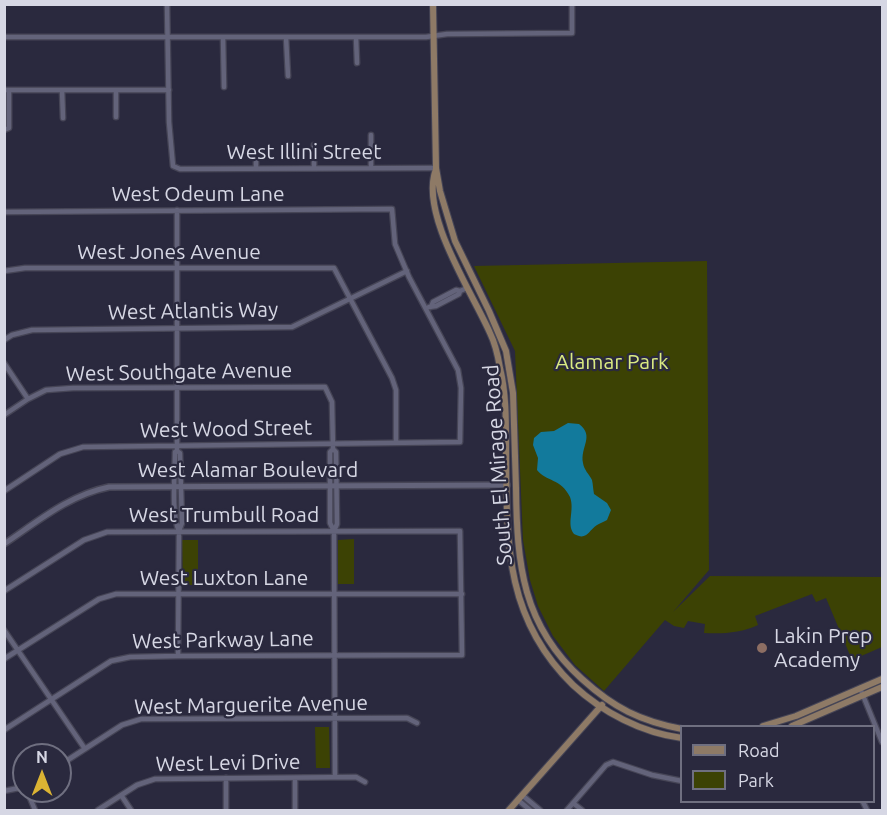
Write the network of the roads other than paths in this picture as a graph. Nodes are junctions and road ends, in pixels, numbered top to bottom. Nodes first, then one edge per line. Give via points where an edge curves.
1 (167, 4) edge
2 (433, 4) edge
3 (572, 4) edge
4 (434, 35) junction
5 (4, 37) edge
6 (168, 37) junction
7 (223, 37) junction
8 (286, 37) junction
9 (356, 37) junction
10 (357, 63) dead end
11 (288, 76) dead end
12 (224, 87) dead end
13 (7, 90) edge
14 (62, 90) junction
15 (116, 90) junction
16 (169, 90) junction
17 (116, 117) dead end
18 (63, 118) dead end
19 (7, 129) edge
20 (371, 135) dead end
21 (314, 145) dead end
22 (256, 154) dead end
23 (256, 168) junction
24 (314, 168) junction
25 (371, 168) junction
26 (436, 168) junction
27 (177, 210) junction
28 (4, 212) edge
29 (177, 268) junction
30 (4, 271) edge
31 (407, 271) junction
32 (467, 288) junction
33 (351, 299) junction
34 (429, 308) junction
35 (177, 328) junction
36 (4, 340) edge
37 (4, 363) edge
38 (177, 387) junction
39 (28, 399) junction
40 (4, 415) edge
41 (396, 443) junction
42 (333, 447) junction
43 (177, 449) junction
44 (507, 485) junction
45 (178, 486) junction
46 (334, 487) junction
47 (4, 491) edge
48 (179, 531) junction
49 (334, 531) junction
50 (4, 544) edge
51 (4, 591) edge
52 (179, 593) junction
53 (462, 594) junction
54 (335, 595) junction
55 (4, 630) edge
56 (18, 651) junction
57 (178, 656) junction
58 (334, 656) junction
59 (4, 659) edge
60 (882, 679) edge
61 (882, 687) edge
62 (861, 692) junction
63 (606, 700) junction
64 (51, 701) junction
65 (600, 707) junction
66 (335, 718) junction
67 (417, 723) dead end
68 (766, 725) edge
69 (794, 725) edge
70 (680, 729) edge
71 (4, 730) edge
72 (680, 738) edge
73 (882, 741) edge
74 (85, 750) junction
75 (72, 758) edge
76 (335, 777) junction
77 (226, 778) junction
78 (295, 778) junction
79 (680, 781) edge
80 (365, 782) dead end
81 (121, 795) junction
82 (520, 798) junction
83 (573, 804) junction
84 (866, 809) edge
85 (98, 810) edge
86 (131, 810) edge
87 (226, 810) edge
88 (295, 810) edge
89 (509, 810) edge
90 (530, 810) edge
91 (540, 810) edge
92 (567, 810) edge
93 (582, 810) edge
94 (858, 810) edge

1 - 6 street
2 - 4 main road, South El Mirage Road
3 - 4 street via 572,33
4 - 9 street
4 - 26 main road, South El Mirage Road
5 - 6 street
6 - 7 street
6 - 16 street
7 - 8 street
7 - 12 street
8 - 9 street
8 - 11 street
9 - 10 street
13 - 14 street
13 - 19 street
14 - 15 street
14 - 18 street
15 - 16 street
15 - 17 street
16 - 23 street, West Illini Street via 173,166
20 - 25 street
21 - 24 street
22 - 23 street
23 - 24 street, West Illini Street
24 - 25 street, West Illini Street
25 - 26 street, West Illini Street
26 - 32 main road, South El Mirage Road via 433,188 441,230
26 - 63 main road, South El Mirage Road via 455,241 498,331 511,372 519,562 530,605 561,657
27 - 28 street, West Odeum Lane
27 - 29 street
27 - 31 street, West Odeum Lane via 392,209 395,244
29 - 30 street, West Jones Avenue
29 - 33 street, West Jones Avenue via 334,268
29 - 35 street
31 - 33 street, West Atlantis Way
31 - 34 street
32 - 34 street via 433,302
32 - 44 main road, South El Mirage Road via 491,334 501,368
33 - 35 street, West Atlantis Way via 292,327
33 - 41 street via 396,390
34 - 41 street, West Wood Street via 458,370 460,442
35 - 36 street, West Atlantis Way via 32,330
35 - 38 street
37 - 39 street
38 - 39 street, West Southgate Avenue via 46,390
38 - 42 street, West Southgate Avenue via 325,387 332,402
38 - 43 street
39 - 40 street, West Southgate Avenue
41 - 42 street, West Wood Street
42 - 43 street, West Wood Street
42 - 46 street
43 - 45 street
43 - 47 street, West Wood Street via 71,449
44 - 46 street, West Alamar Boulevard
44 - 65 main road, South El Mirage Road via 509,553 521,606 543,648 564,675
45 - 46 street, West Alamar Boulevard
45 - 48 street via 182,523
45 - 50 street, West Alamar Boulevard via 94,490 70,500
46 - 49 street
48 - 49 street, West Trumbull Road
48 - 51 street, West Trumbull Road via 97,534
48 - 52 street
49 - 53 street, West Trumbull Road via 460,531
49 - 54 street
52 - 54 street, West Luxton Lane
52 - 56 street, West Luxton Lane via 116,594 99,599
52 - 57 street
53 - 54 street, West Luxton Lane
53 - 58 street, West Parkway Lane via 462,654
54 - 58 street
55 - 56 street
56 - 59 street, West Luxton Lane
56 - 64 street
57 - 58 street, West Parkway Lane
57 - 64 street, West Parkway Lane via 111,661
58 - 66 street
60 - 62 main road
61 - 62 main road
62 - 68 main road
62 - 69 main road
62 - 73 street
63 - 65 main road
63 - 70 main road, South El Mirage Road via 654,724
64 - 71 street, West Parkway Lane
64 - 74 street
65 - 72 main road, South El Mirage Road via 650,730
65 - 82 main road
66 - 67 street, West Marguerite Avenue via 407,718
66 - 74 street, West Marguerite Avenue via 141,719 122,725
66 - 76 street
74 - 75 street, West Marguerite Avenue
76 - 78 street, West Levi Drive
76 - 80 street, West Levi Drive via 356,777
77 - 78 street, West Levi Drive
77 - 81 street, West Levi Drive via 155,779
77 - 87 street
78 - 88 street
79 - 83 street via 613,762
81 - 85 street, West Levi Drive
81 - 86 street
82 - 89 main road
82 - 90 street
82 - 91 street
83 - 92 street
83 - 93 street
84 - 94 street

